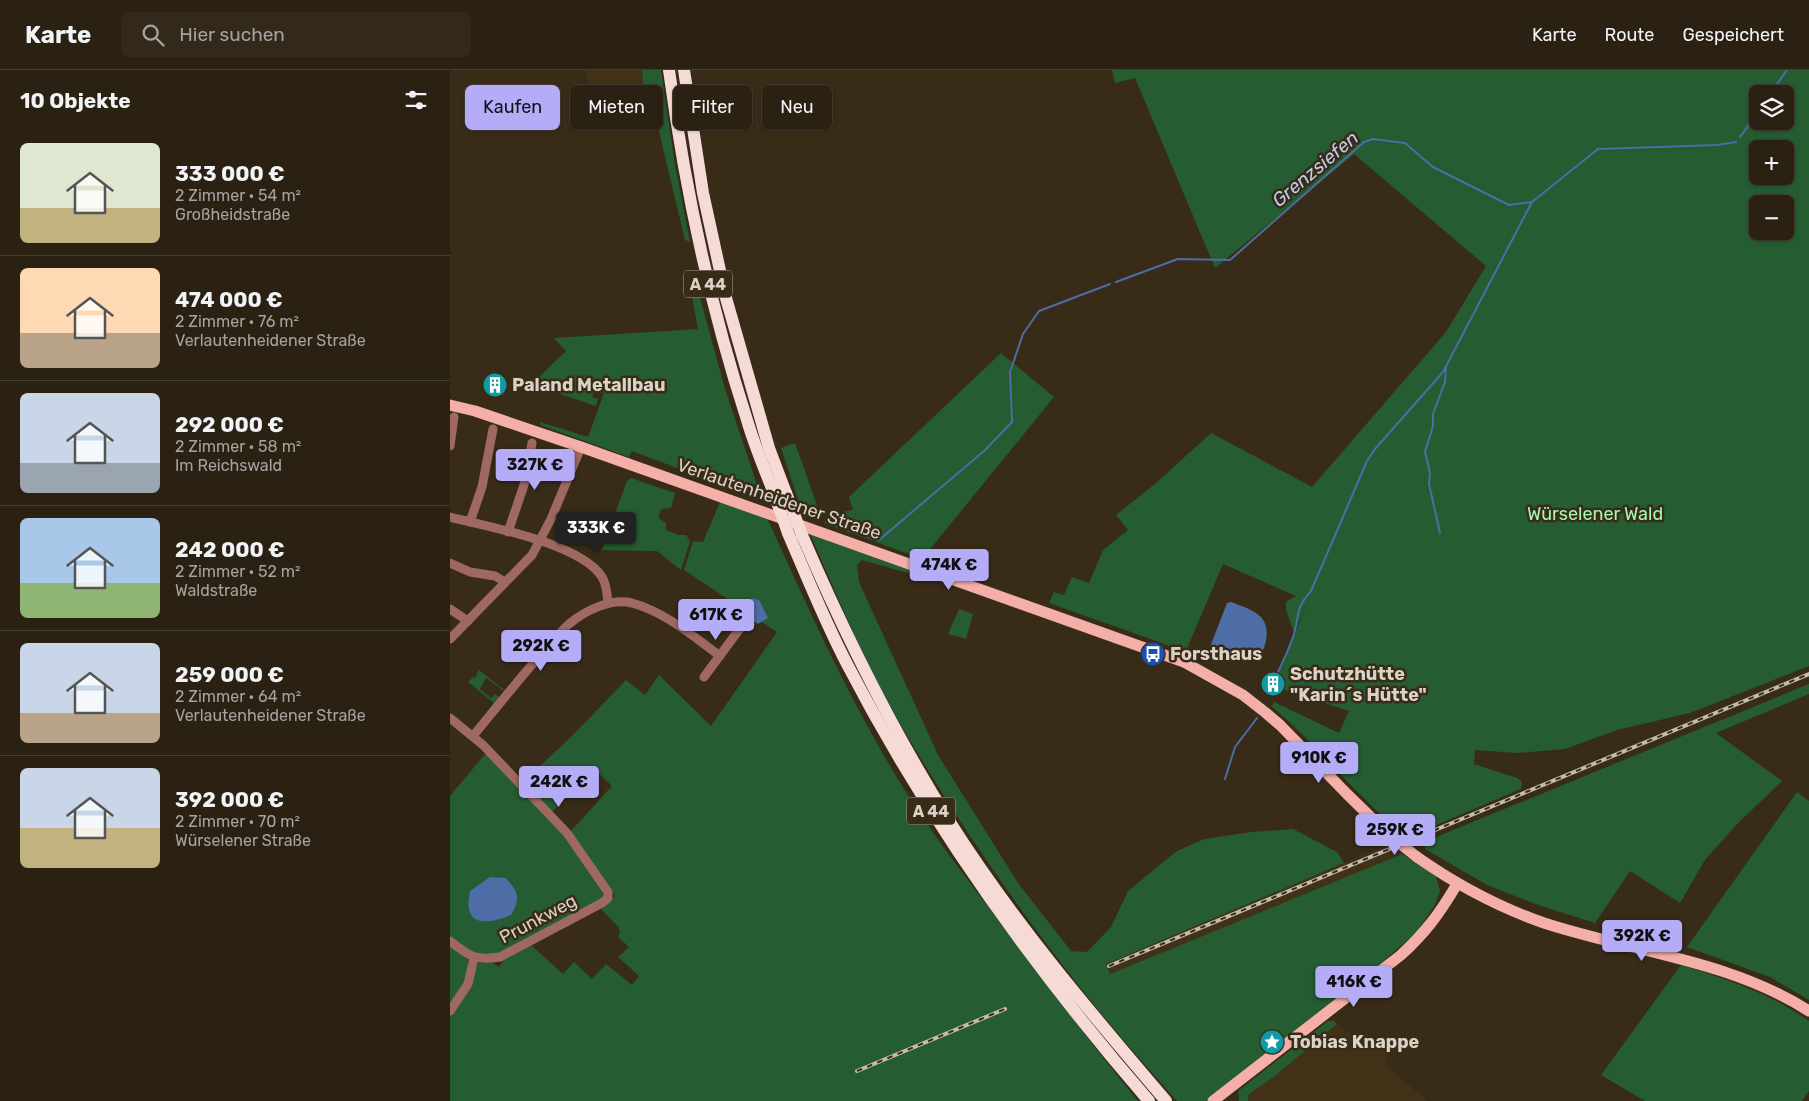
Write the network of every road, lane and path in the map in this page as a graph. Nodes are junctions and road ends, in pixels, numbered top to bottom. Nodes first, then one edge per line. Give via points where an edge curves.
1 (669, 70) edge
2 (684, 70) edge
3 (450, 405) edge
4 (454, 417) dead end
5 (493, 429) dead end
6 (532, 443) dead end
7 (450, 446) edge
8 (581, 446) junction
9 (779, 492) junction
10 (450, 516) edge
11 (470, 522) junction
12 (508, 532) junction
13 (541, 541) junction
14 (450, 563) edge
15 (505, 582) junction
16 (608, 603) junction
17 (450, 609) edge
18 (747, 619) dead end
19 (468, 621) junction
20 (450, 639) edge
21 (720, 656) junction
22 (704, 677) dead end
23 (450, 718) edge
24 (473, 736) junction
25 (1457, 884) junction
26 (450, 941) edge
27 (474, 958) junction
28 (1809, 1011) edge
29 (450, 1012) edge
30 (1149, 1101) edge
31 (1166, 1101) edge
32 (1213, 1101) edge

1 - 9 highway, A 44 via 679,143 711,299 747,422
2 - 9 highway, A 44 via 703,193 726,298
3 - 8 main road, Verlautenheidener Straße
4 - 7 street
5 - 11 street via 482,487
6 - 12 street via 524,485
8 - 13 street
8 - 25 main road, Verlautenheidener Straße, bridge via 1184,662 1243,695 1266,713 1389,835
9 - 30 highway, A 44, bridge via 788,533 846,663 944,833 1020,941
9 - 31 highway, A 44, bridge via 899,739 952,825 1027,933
10 - 11 street
11 - 12 street
12 - 13 street
13 - 15 street
13 - 16 street via 584,560 596,570 603,578
14 - 15 street
15 - 19 street
16 - 21 street via 630,602 665,616
16 - 24 street via 570,623
17 - 19 street
18 - 21 street
19 - 20 street
21 - 22 street
23 - 24 street
24 - 27 street, Prunkweg via 567,833 608,892 608,898 602,903 515,951 500,957
25 - 28 main road, Verlautenheidener Straße via 1544,922 1742,977
25 - 32 main road via 1438,917 1422,936
26 - 27 street
27 - 29 street via 468,984

